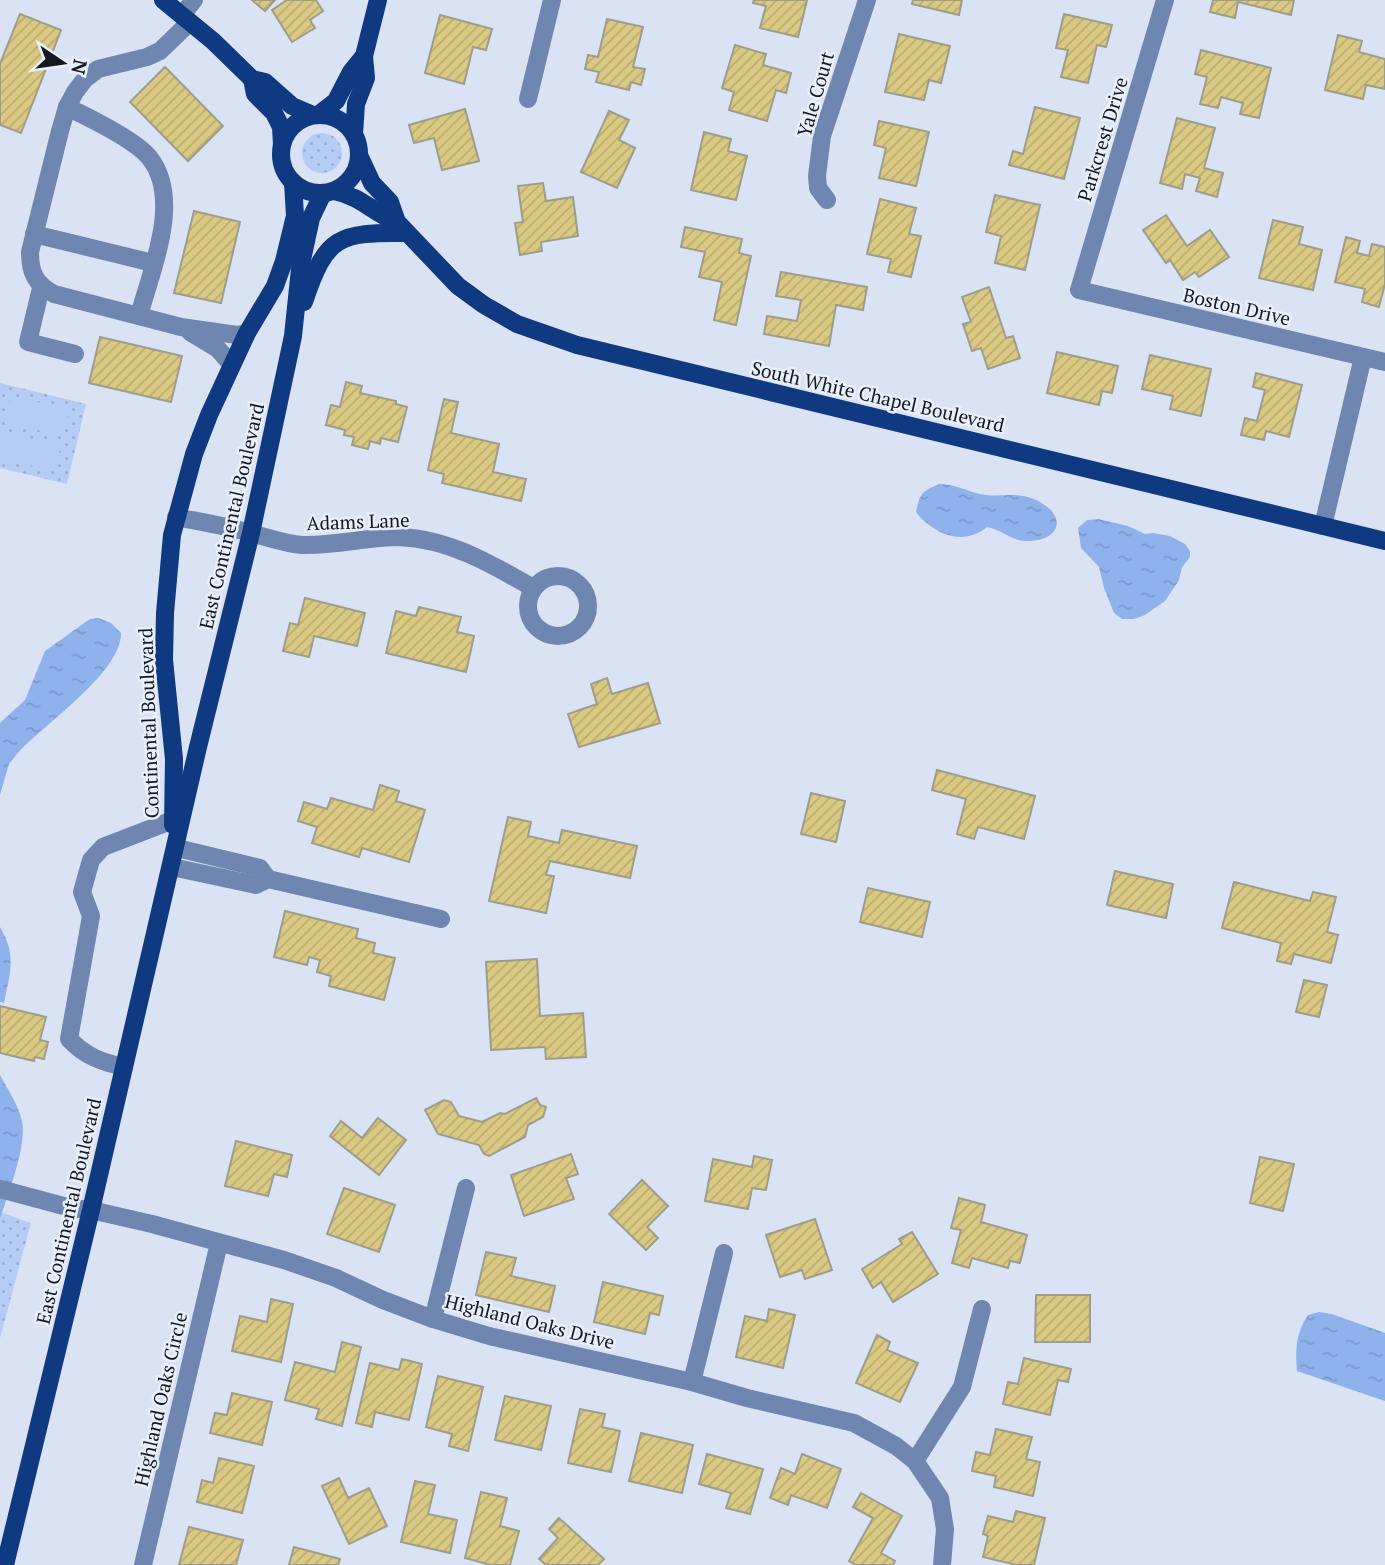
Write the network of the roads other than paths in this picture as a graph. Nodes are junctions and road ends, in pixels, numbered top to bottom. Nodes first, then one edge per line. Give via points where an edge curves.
1 (163, 0) edge
2 (194, 0) edge
3 (378, 0) edge
4 (552, 0) edge
5 (867, 0) edge
6 (1165, 0) edge
7 (186, 19) junction
8 (364, 57) junction
9 (252, 79) junction
10 (528, 99) dead end
11 (67, 107) junction
12 (315, 115) junction
13 (354, 134) junction
14 (282, 145) junction
15 (359, 155) junction
16 (293, 182) junction
17 (329, 192) junction
18 (827, 200) dead end
19 (402, 227) junction
20 (34, 234) junction
21 (153, 263) junction
22 (41, 288) junction
23 (1079, 290) joint
24 (139, 316) junction
25 (181, 327) junction
26 (247, 333) junction
27 (293, 336) junction
28 (75, 354) dead end
29 (1363, 357) junction
30 (1385, 362) edge
31 (231, 364) junction
32 (176, 517) junction
33 (1323, 526) junction
34 (251, 533) junction
35 (1385, 541) edge
36 (533, 588) dead end
37 (173, 820) junction
38 (177, 848) junction
39 (172, 867) junction
40 (268, 879) junction
41 (441, 919) dead end
42 (124, 1067) junction
43 (466, 1188) dead end
44 (0, 1189) edge
45 (91, 1210) junction
46 (219, 1243) junction
47 (724, 1253) dead end
48 (982, 1309) dead end
49 (433, 1319) junction
50 (692, 1382) junction
51 (915, 1461) junction
52 (5, 1565) edge
53 (143, 1565) edge
54 (942, 1565) edge

1 - 7 main road
2 - 7 street
3 - 8 main road
4 - 10 street
5 - 18 street, Yale Court via 822,136 817,176 818,188
6 - 23 street, Parkcrest Drive
7 - 9 main road
7 - 11 street via 160,51 99,69 85,79
8 - 12 main road via 336,101
8 - 13 main road via 366,78 356,104
9 - 12 main road via 265,82 292,106
9 - 14 main road via 255,94 281,127
11 - 20 street
11 - 21 street via 98,121 147,155 158,171 165,209
12 - 13 main road via 339,120
12 - 14 main road via 293,125
13 - 15 main road
14 - 16 main road via 282,165
15 - 17 main road via 352,177
15 - 19 main road, South White Chapel Boulevard
16 - 17 main road via 302,189
16 - 26 main road, Continental Boulevard via 295,216 284,261
17 - 19 main road, South White Chapel Boulevard via 354,195
17 - 27 main road, East Continental Boulevard via 312,218 300,269
19 - 27 main road via 333,244 314,273
19 - 33 main road, South White Chapel Boulevard via 458,286 484,305 517,324 577,345
20 - 21 street
20 - 22 street via 30,265
21 - 24 street
22 - 24 street
22 - 28 street via 28,342
23 - 29 street, Boston Drive
24 - 25 street
25 - 26 street
25 - 31 street via 218,349
26 - 31 main road, Continental Boulevard
27 - 34 main road, East Continental Boulevard
29 - 30 street, Boston Drive
29 - 33 street
31 - 32 main road, Continental Boulevard via 194,454
32 - 34 street, Adams Lane
32 - 37 main road, Continental Boulevard via 167,573 164,660 174,759
33 - 35 main road, South White Chapel Boulevard
34 - 36 street, Adams Lane via 302,545 398,537 444,543 490,562
34 - 38 main road, East Continental Boulevard
37 - 39 main road, Continental Boulevard
37 - 42 street via 103,847 91,860 82,892 91,916 69,1039 99,1062
38 - 39 main road, East Continental Boulevard
38 - 40 street via 260,869
39 - 40 street via 256,885
39 - 42 main road, East Continental Boulevard
40 - 41 street
42 - 45 main road, East Continental Boulevard
43 - 49 street
44 - 45 street, Highland Oaks Drive
45 - 46 street, Highland Oaks Drive
45 - 52 main road, East Continental Boulevard
46 - 49 street, Highland Oaks Drive via 336,1278
46 - 53 street, Highland Oaks Circle
47 - 50 street
48 - 51 street via 962,1387
49 - 50 street, Highland Oaks Drive
50 - 51 street, Highland Oaks Drive via 854,1423
51 - 54 street via 940,1498 945,1529

